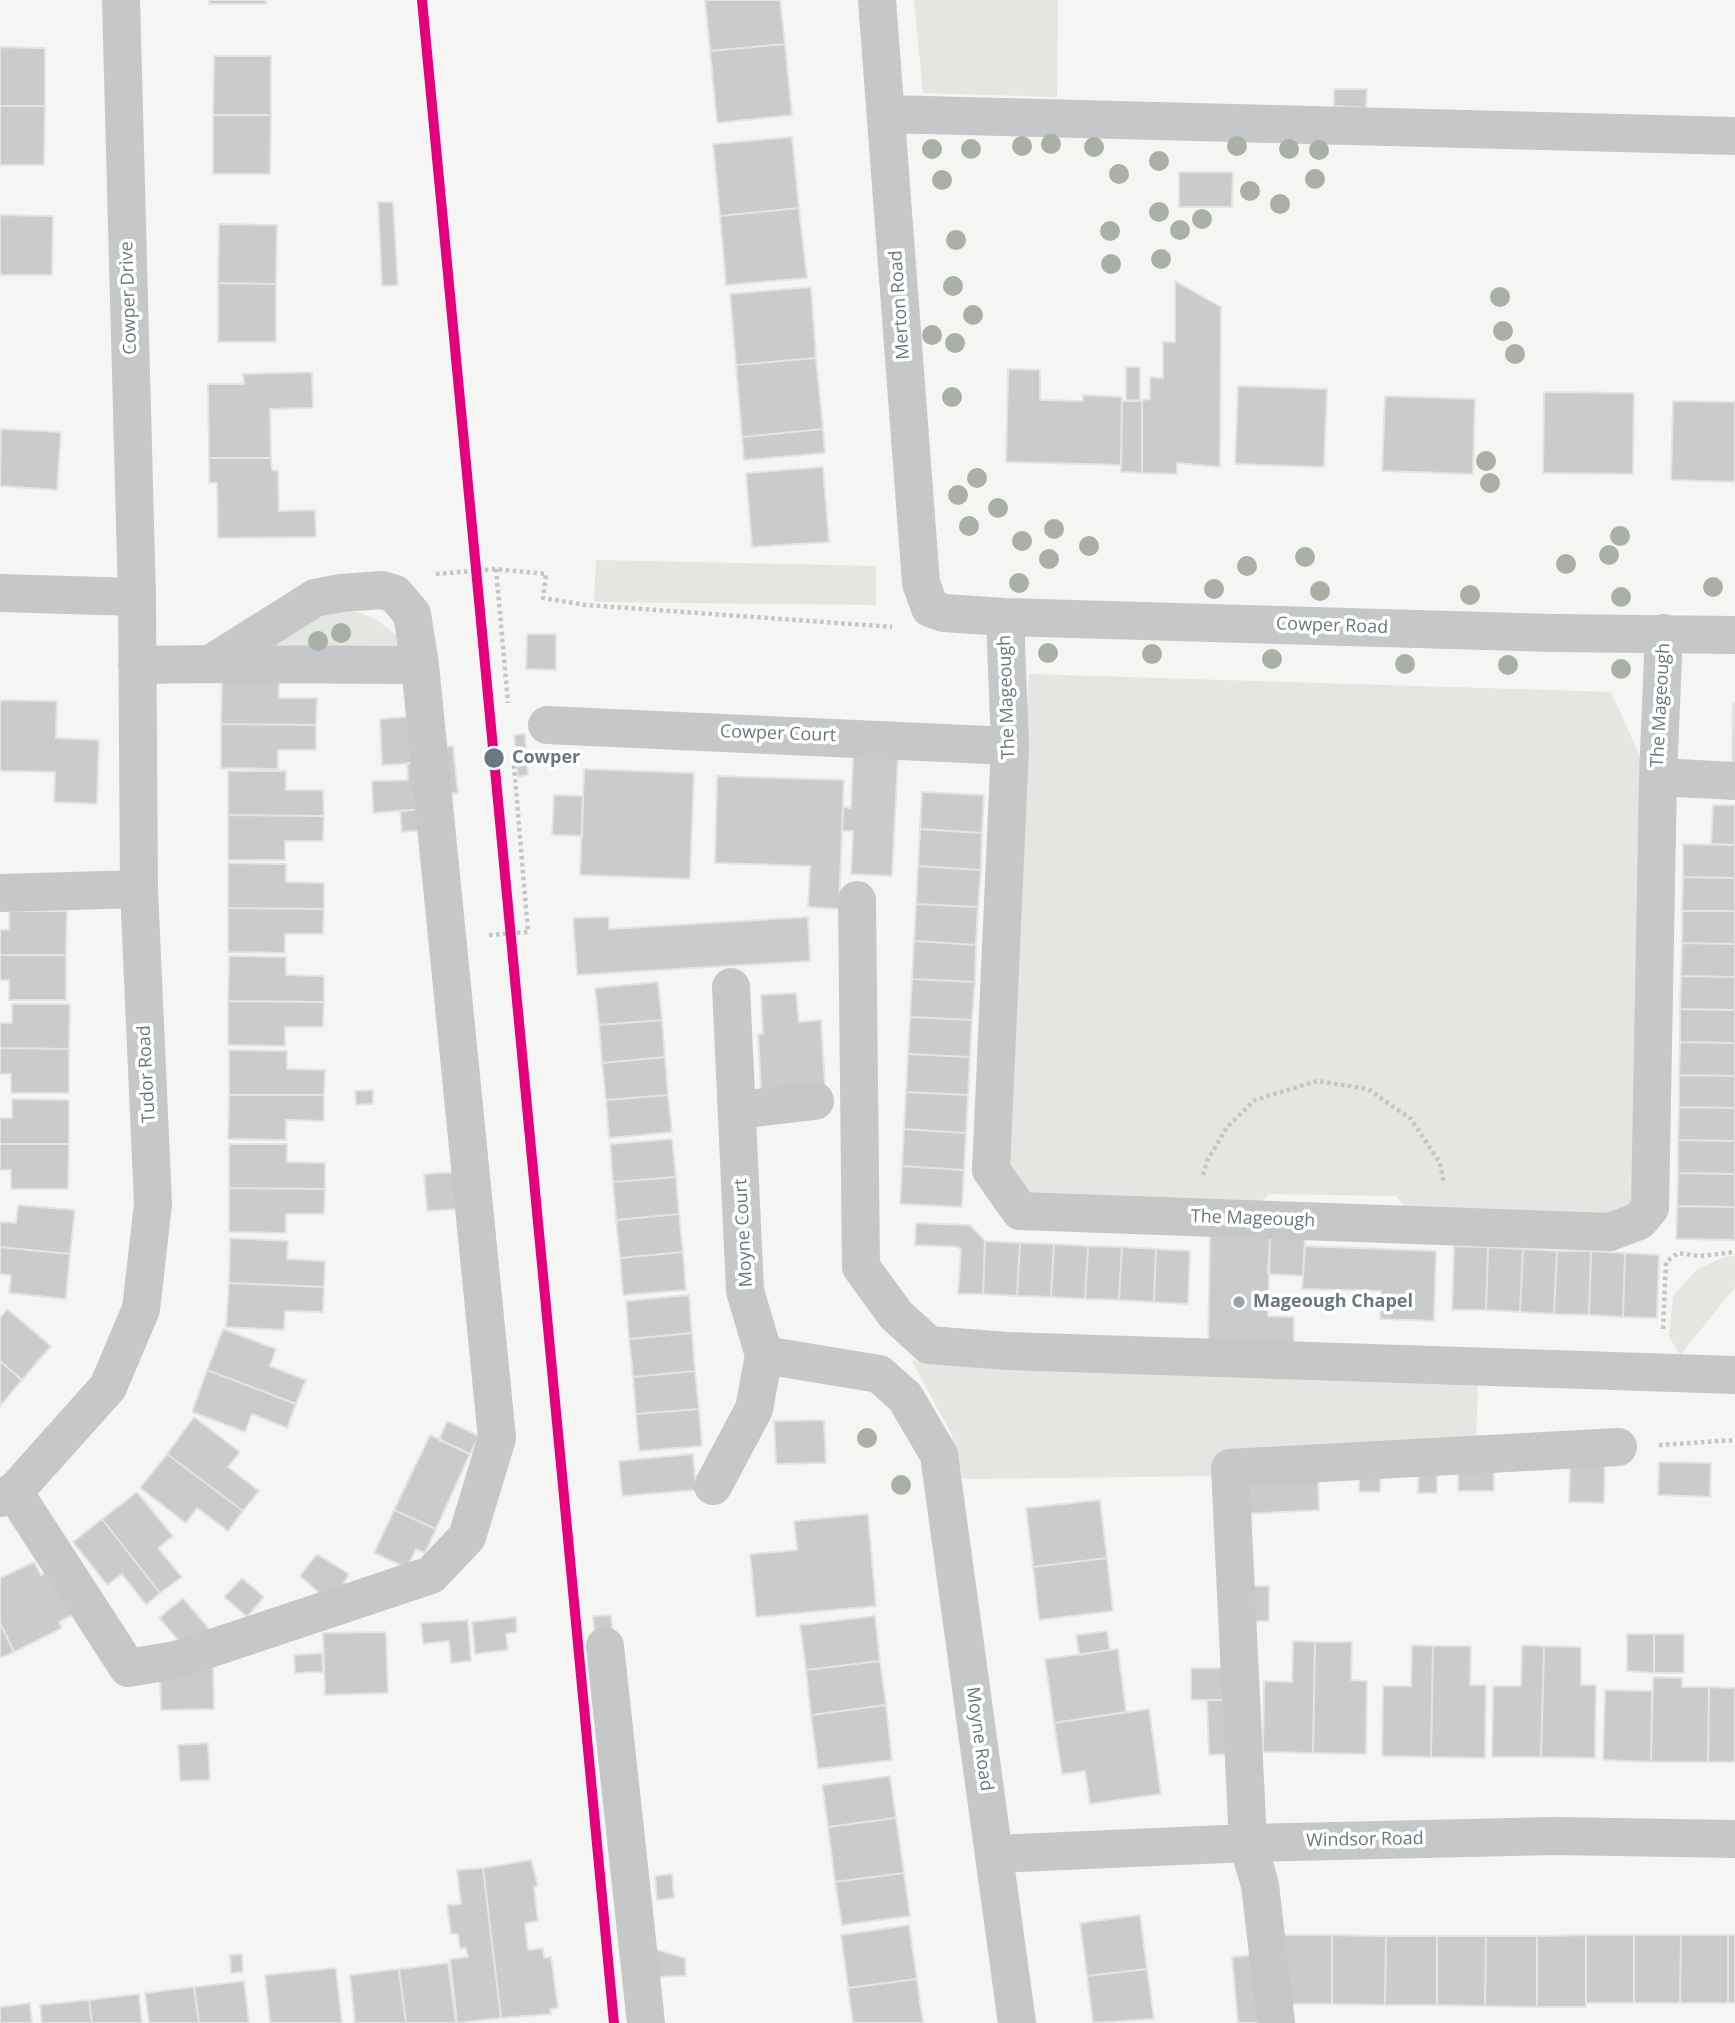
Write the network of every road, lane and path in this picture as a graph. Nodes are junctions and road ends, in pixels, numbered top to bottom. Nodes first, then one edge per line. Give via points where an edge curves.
1 (121, 0) edge
2 (877, 0) edge
3 (887, 114) junction
4 (1735, 136) edge
5 (370, 590) junction
6 (0, 593) edge
7 (137, 597) junction
8 (930, 608) junction
9 (1005, 617) junction
10 (1664, 633) junction
11 (1735, 635) edge
12 (211, 664) junction
13 (137, 665) junction
14 (420, 665) junction
15 (547, 725) dead end
16 (1010, 746) junction
17 (1658, 777) junction
18 (1735, 781) edge
19 (139, 889) junction
20 (0, 893) edge
21 (857, 900) dead end
22 (528, 932) dead end
23 (479, 937) dead end
24 (731, 987) dead end
25 (815, 1101) dead end
26 (738, 1110) junction
27 (1201, 1185) dead end
28 (1445, 1188) dead end
29 (1735, 1252) edge
30 (764, 1354) junction
31 (1662, 1372) junction
32 (1735, 1375) edge
33 (1735, 1440) edge
34 (1618, 1447) joint
35 (713, 1486) dead end
36 (7, 1495) edge
37 (606, 1646) dead end
38 (1735, 1839) edge
39 (1248, 1843) junction
40 (995, 1854) junction
41 (646, 2023) edge
42 (1017, 2023) edge
43 (1276, 2023) edge

1 - 7 street, Cowper Drive
2 - 3 street, Merton Road
3 - 4 street
3 - 8 street, Merton Road via 921,583
5 - 8 path via 418,577 496,569 546,574 543,598 630,610 890,628
5 - 12 street via 315,598
5 - 14 street via 395,594 412,614
6 - 7 street
7 - 13 street, Tudor Road
8 - 9 street, Cowper Road
9 - 10 street, Cowper Road
9 - 16 street, The Mageough
10 - 11 street, Cowper Road
10 - 17 street, The Mageough
12 - 13 street
12 - 14 street
13 - 19 street, Tudor Road
14 - 36 street via 497,1438 467,1537 431,1574 176,1660 128,1668
15 - 16 street, Cowper Court
16 - 17 street, The Mageough via 991,1170 1020,1211 1610,1231 1639,1221 1650,1208
17 - 18 street, The Mageough
19 - 20 street
19 - 36 street, Tudor Road via 153,1204 141,1309 107,1387
21 - 31 street via 860,1267 896,1315 929,1345
22 - 23 path
24 - 26 street, Moyne Court
25 - 26 street
26 - 30 street, Moyne Court via 745,1291
27 - 28 path via 1207,1161 1227,1127 1255,1100 1317,1081 1368,1089 1411,1119 1440,1163
29 - 31 path via 1678,1253 1666,1262
30 - 35 street, Moyne Court via 754,1409
30 - 40 street, Moyne Road via 879,1374 905,1397 939,1455
31 - 32 street
33 - 34 path
34 - 39 street via 1230,1468
37 - 41 street
38 - 39 street, Windsor Road via 1555,1836
39 - 40 street, Windsor Road
39 - 43 street via 1260,1885
40 - 42 street, Moyne Road

